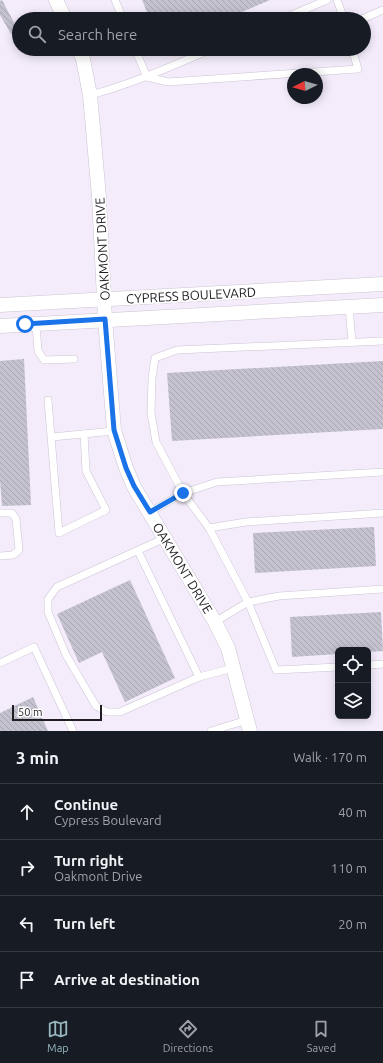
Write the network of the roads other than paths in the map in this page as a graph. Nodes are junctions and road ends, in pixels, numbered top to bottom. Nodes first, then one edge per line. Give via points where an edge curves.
1 (56, 0) edge
2 (115, 0) edge
3 (327, 0) edge
4 (337, 0) edge
5 (383, 10) edge
6 (62, 12) edge
7 (120, 12) edge
8 (299, 12) edge
9 (341, 12) edge
10 (371, 15) edge
11 (82, 56) edge
12 (138, 56) edge
13 (196, 56) edge
14 (354, 56) edge
15 (147, 77) junction
16 (90, 96) junction
17 (383, 284) edge
18 (104, 299) junction
19 (0, 305) edge
20 (383, 305) edge
21 (349, 306) junction
22 (105, 319) junction
23 (36, 324) junction
24 (0, 326) edge
25 (383, 341) edge
26 (352, 342) junction
27 (74, 359) dead end
28 (48, 400) dead end
29 (114, 431) junction
30 (84, 434) junction
31 (52, 437) junction
32 (383, 472) edge
33 (183, 493) junction
34 (150, 512) junction
35 (0, 513) edge
36 (383, 513) edge
37 (209, 528) junction
38 (165, 538) junction
39 (138, 551) junction
40 (0, 556) edge
41 (383, 589) edge
42 (248, 602) junction
43 (215, 622) junction
44 (0, 663) edge
45 (383, 664) edge
46 (371, 665) edge
47 (335, 667) edge
48 (233, 668) junction
49 (199, 677) junction
50 (249, 726) edge
51 (73, 731) edge
52 (211, 731) edge

1 - 6 street
2 - 7 lane
3 - 8 lane
4 - 9 lane
5 - 10 lane
11 - 16 street, OAKMONT DRIVE
12 - 15 lane
13 - 15 lane
14 - 15 lane via 358,69 168,82
15 - 16 lane
16 - 18 street, OAKMONT DRIVE via 99,197
17 - 18 street, CYPRESS BOULEVARD
18 - 19 street, CYPRESS BOULEVARD
18 - 22 street, OAKMONT DRIVE
20 - 21 street, CYPRESS BOULEVARD
21 - 22 street, CYPRESS BOULEVARD
21 - 26 lane
22 - 23 street, CYPRESS BOULEVARD
22 - 29 street, OAKMONT DRIVE
23 - 24 street, CYPRESS BOULEVARD
23 - 27 lane via 38,351 44,360
25 - 26 lane
26 - 33 lane via 177,350 155,358 151,413 156,442
28 - 31 lane
29 - 30 lane
29 - 34 street, OAKMONT DRIVE via 126,468
30 - 31 lane
30 - 31 lane via 86,471 106,510 59,534
32 - 33 lane via 217,482
33 - 34 lane
33 - 37 lane
34 - 38 street, OAKMONT DRIVE
35 - 40 lane via 12,513 16,519 19,550 13,555
36 - 37 lane via 246,522
37 - 42 lane
38 - 39 lane
38 - 43 street, OAKMONT DRIVE
39 - 49 lane
39 - 49 lane via 57,587 48,599 48,612 66,655 96,706 107,712 120,712
41 - 42 lane via 279,596
42 - 43 lane
42 - 47 lane via 276,670
43 - 48 street, OAKMONT DRIVE via 228,648
44 - 51 lane via 34,647
45 - 46 lane
48 - 49 lane
48 - 50 street, OAKMONT DRIVE
50 - 52 lane

